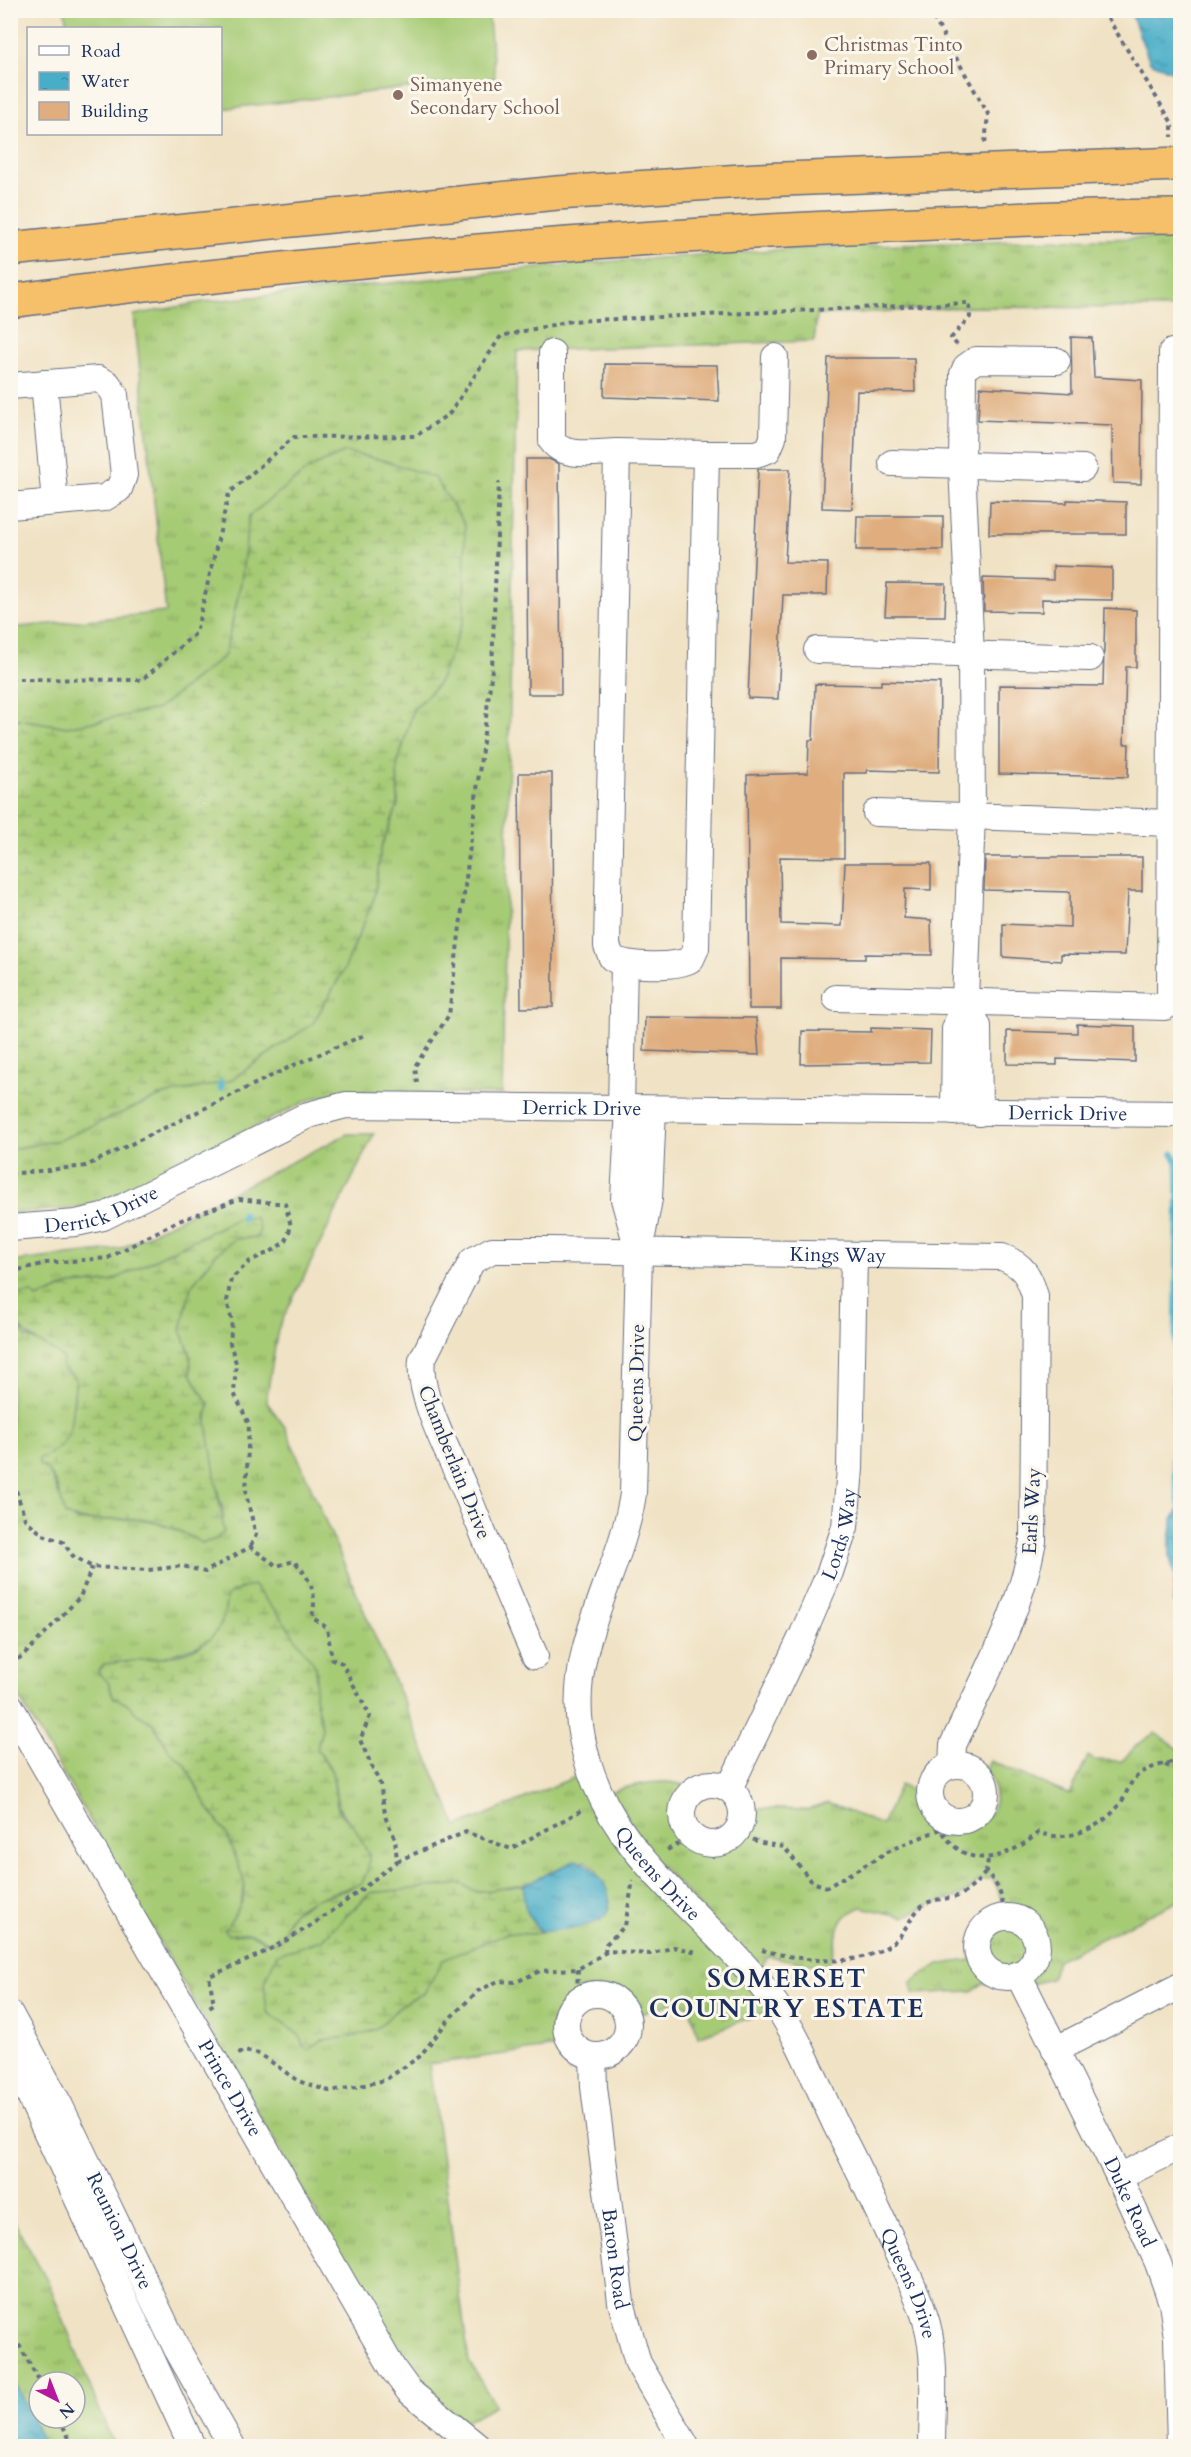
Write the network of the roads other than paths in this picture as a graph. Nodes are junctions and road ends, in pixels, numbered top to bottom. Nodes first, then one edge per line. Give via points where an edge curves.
1 (1176, 164) edge
2 (1180, 216) edge
3 (10, 249) edge
4 (10, 301) edge
5 (1172, 352) dead end
6 (552, 354) dead end
7 (775, 357) dead end
8 (1057, 361) dead end
9 (44, 383) junction
10 (10, 386) edge
11 (617, 452) junction
12 (706, 454) junction
13 (892, 463) dead end
14 (962, 466) junction
15 (1083, 468) dead end
16 (55, 502) junction
17 (10, 506) edge
18 (817, 650) dead end
19 (971, 655) junction
20 (1090, 658) dead end
21 (876, 813) dead end
22 (972, 816) junction
23 (1172, 823) junction
24 (624, 963) junction
25 (836, 999) dead end
26 (965, 1000) junction
27 (634, 1108) junction
28 (966, 1112) junction
29 (1180, 1114) edge
30 (10, 1228) edge
31 (639, 1252) junction
32 (854, 1255) junction
33 (1030, 1278) joint
34 (535, 1656) dead end
35 (10, 1706) edge
36 (952, 1765) junction
37 (729, 1789) junction
38 (1018, 1974) junction
39 (1180, 1986) edge
40 (10, 2014) edge
41 (1056, 2050) junction
42 (10, 2053) edge
43 (593, 2056) junction
44 (1180, 2147) edge
45 (1119, 2176) junction
46 (192, 2446) edge
47 (232, 2446) edge
48 (477, 2446) edge
49 (687, 2446) edge
50 (932, 2446) edge
51 (1180, 2446) edge

1 - 3 highway via 758,180 557,193
2 - 4 highway via 690,234 469,251 155,282
5 - 23 street
6 - 11 street via 552,441 567,452
7 - 12 street via 773,438 768,450 756,454
8 - 14 street via 970,363 963,374
9 - 10 street
9 - 16 street
9 - 16 street via 98,379 108,384 115,395 124,475 119,489 104,498
11 - 12 street
11 - 24 street via 608,946 612,958
12 - 24 street via 696,948 685,963
13 - 14 street
14 - 15 street
14 - 19 street
16 - 17 street
18 - 19 street
19 - 20 street
19 - 22 street
21 - 22 street
22 - 23 street
22 - 26 street
23 - 26 street via 1168,1005
24 - 27 street, Queens Drive
25 - 26 street
26 - 28 street via 955,1029
27 - 28 street, Derrick Drive
27 - 30 street, Derrick Drive via 346,1105 308,1115 103,1217
27 - 31 street, Queens Drive via 624,1199
28 - 29 street, Derrick Drive
31 - 32 street, Kings Way
31 - 34 street, Chamberlain Drive via 504,1250 480,1256 465,1271 422,1360 423,1389
31 - 50 street, Queens Drive via 633,1494 628,1524 597,1602 582,1653 580,1726 593,1777 625,1838 760,1985 788,2028 918,2297 928,2326
32 - 33 street, Kings Way via 1002,1257 1022,1267
32 - 37 street, Lords Way via 850,1470 845,1527 803,1634
33 - 36 street, Earls Way via 1036,1311 1033,1541 1015,1612 953,1745
35 - 48 street, Prince Drive via 393,2369 410,2391
36 - 36 street via 939,1771 930,1787 932,1805 943,1823 973,1817 980,1811 987,1793 974,1769
37 - 37 street via 710,1785 692,1793 683,1810 683,1820 692,1837 710,1844 736,1833 741,1804
38 - 38 street via 1036,1953 1035,1935 1022,1921 1004,1917 994,1920 980,1934 978,1954 982,1964 999,1975
38 - 41 street, Duke Road
39 - 41 street
40 - 47 street, Reunion Drive via 60,2106 177,2349
41 - 45 street, Duke Road
42 - 46 street, Reunion Drive
43 - 43 street via 575,2047 567,2030 571,2009 597,1994 608,1996 624,2009 628,2030 611,2053
43 - 49 street, Baron Road via 628,2334 638,2363
44 - 45 street
45 - 51 street, Duke Road via 1172,2303 1177,2337

